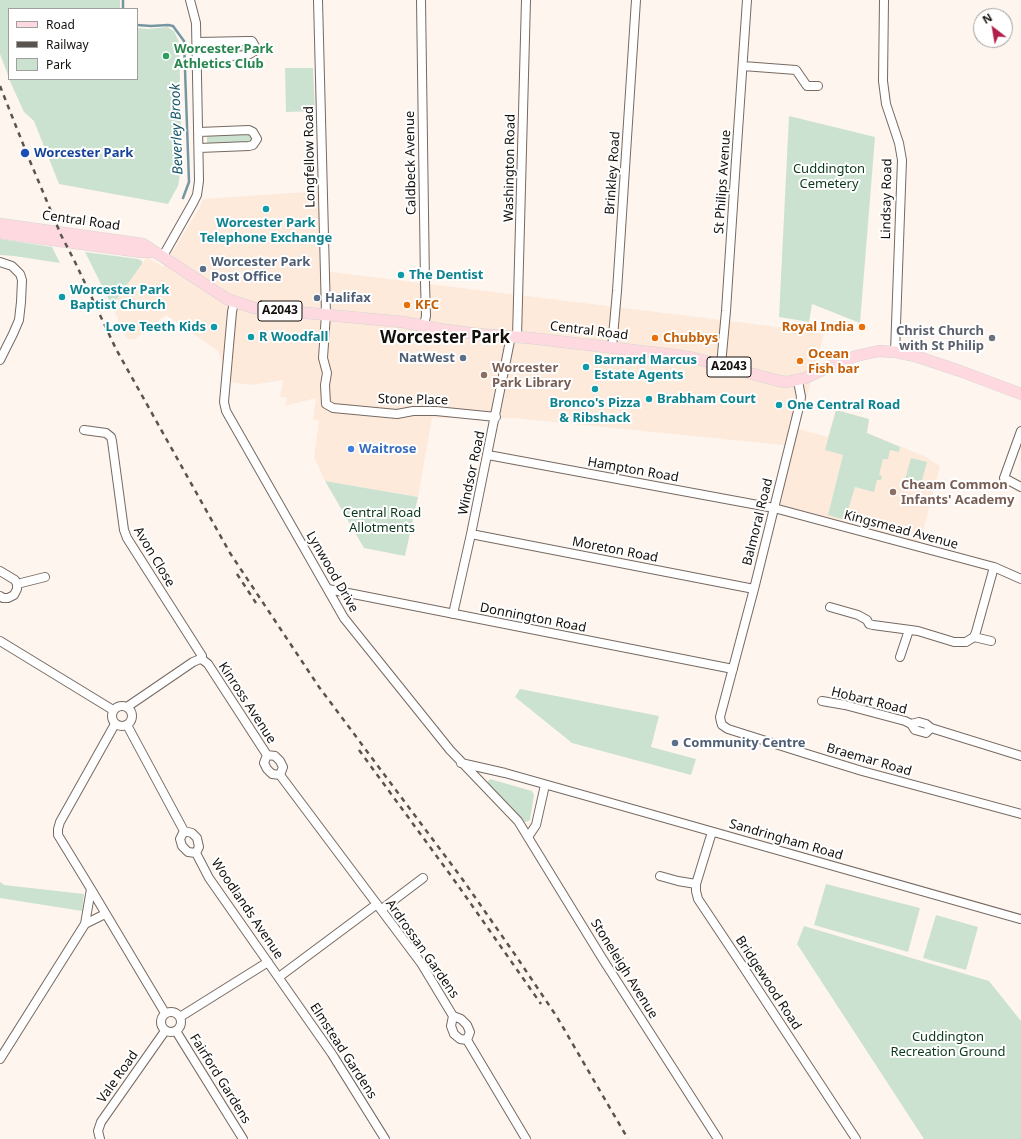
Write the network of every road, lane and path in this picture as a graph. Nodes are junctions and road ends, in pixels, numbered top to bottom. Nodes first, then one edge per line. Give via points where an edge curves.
1 (190, 0) edge
2 (318, 0) edge
3 (421, 0) edge
4 (526, 0) edge
5 (636, 0) edge
6 (747, 0) edge
7 (884, 0) edge
8 (197, 42) junction
9 (198, 58) junction
10 (743, 66) junction
11 (818, 86) dead end
12 (199, 132) junction
13 (199, 148) junction
14 (0, 224) edge
15 (0, 233) edge
16 (159, 254) junction
17 (0, 262) edge
18 (234, 302) junction
19 (326, 314) junction
20 (424, 326) junction
21 (514, 337) junction
22 (612, 348) junction
23 (895, 352) junction
24 (0, 360) edge
25 (721, 365) junction
26 (798, 381) junction
27 (1021, 393) edge
28 (496, 417) junction
29 (84, 430) dead end
30 (1021, 431) edge
31 (488, 455) junction
32 (1021, 487) edge
33 (774, 508) junction
34 (472, 534) junction
35 (994, 567) junction
36 (0, 571) edge
37 (45, 577) dead end
38 (1021, 578) edge
39 (17, 584) junction
40 (328, 590) junction
41 (754, 590) junction
42 (0, 596) edge
43 (830, 606) dead end
44 (453, 614) junction
45 (909, 630) junction
46 (974, 637) junction
47 (0, 641) edge
48 (991, 641) dead end
49 (900, 657) dead end
50 (200, 660) junction
51 (733, 669) junction
52 (822, 702) dead end
53 (127, 707) junction
54 (113, 710) junction
55 (115, 724) junction
56 (127, 725) junction
57 (266, 755) junction
58 (1021, 756) edge
59 (461, 762) junction
60 (280, 775) junction
61 (546, 785) junction
62 (510, 813) joint
63 (1021, 814) edge
64 (184, 831) junction
65 (712, 832) junction
66 (528, 837) junction
67 (196, 853) junction
68 (660, 876) dead end
69 (423, 878) dead end
70 (696, 884) junction
71 (91, 889) junction
72 (370, 895) joint
73 (379, 907) junction
74 (105, 914) junction
75 (1021, 919) edge
76 (85, 924) junction
77 (268, 962) junction
78 (279, 977) junction
79 (165, 1013) junction
80 (453, 1016) junction
81 (180, 1017) junction
82 (165, 1031) junction
83 (176, 1031) junction
84 (467, 1040) junction
85 (0, 1059) edge
86 (100, 1139) edge
87 (243, 1139) edge
88 (385, 1139) edge
89 (526, 1139) edge
90 (718, 1139) edge
91 (856, 1139) edge

1 - 8 street via 195,15
2 - 19 street, Longfellow Road
3 - 20 street, Caldbeck Avenue via 426,316
4 - 21 street, Washington Road
5 - 22 street, Brinkley Road
6 - 10 street, St Philips Avenue
7 - 23 street, Lindsay Road via 883,81 886,104 902,160
8 - 9 street
8 - 9 street via 248,41 256,48 248,56
9 - 12 street
10 - 11 street via 796,70 807,86
10 - 25 street, St Philips Avenue
12 - 13 street
12 - 13 street via 249,130 257,139 250,146
13 - 16 street via 197,195 177,234
14 - 16 main road, Central Road / A2043 via 143,244
15 - 16 main road, Central Road
16 - 18 main road, Central Road / A2043
17 - 24 street via 18,271 22,285 18,320
18 - 19 main road, Central Road / A2043 via 254,308
18 - 40 street, Lynwood Drive via 224,407
19 - 20 main road, Central Road / A2043
19 - 28 street, Stone Place via 323,358 327,373 325,401 328,406 397,414 430,411
20 - 21 main road, Central Road / A2043
21 - 22 main road, Central Road / A2043
21 - 28 street, Windsor Road
22 - 25 main road, Central Road / A2043 via 681,356
23 - 26 main road, Central Road / A2043 via 878,351 856,356
23 - 27 main road, Central Road / A2043 via 918,357
25 - 26 main road, Central Road / A2043 via 779,381
26 - 33 street, Balmoral Road via 800,403
28 - 31 street, Windsor Road
29 - 50 street, Avon Close via 106,433 111,437 127,538 202,656
30 - 32 street via 1004,478
31 - 33 street, Hampton Road
31 - 34 street, Windsor Road
33 - 35 street, Kingsmead Avenue
33 - 41 street, Balmoral Road
34 - 41 street, Moreton Road
34 - 44 street, Windsor Road
35 - 38 street, Kingsmead Avenue
35 - 46 street
36 - 39 street
37 - 39 street
39 - 42 street via 14,595 8,598
40 - 44 street, Donnington Road
40 - 59 street, Lynwood Drive via 344,618
41 - 51 street, Balmoral Road
43 - 45 street via 867,620 868,628
44 - 51 street, Donnington Road
45 - 46 street via 954,642 966,642
45 - 49 street
46 - 48 street
47 - 54 street
50 - 53 street, Kinross Avenue via 193,662
50 - 57 street, Kinross Avenue via 208,664
51 - 63 street, Braemar Road via 720,717 722,725 728,729 862,771
52 - 58 street, Hobart Road via 845,705 911,724 919,722
53 - 54 street via 122,705
53 - 56 street via 132,718
54 - 55 street via 112,720
55 - 56 street
55 - 71 street via 58,829 58,835
56 - 64 street, Woodlands Avenue
57 - 60 street, Kinross Avenue via 264,763 267,769 272,774
57 - 60 street, Kinross Avenue via 275,756 280,761 283,767
59 - 61 street, Sandringham Road
59 - 62 street, Lynwood Drive
60 - 72 street, Kinross Avenue
61 - 65 street, Sandringham Road
61 - 66 street via 536,824
62 - 66 street, Stoneleigh Avenue
64 - 67 street, Woodlands Avenue via 192,833 197,838 199,847
64 - 67 street, Woodlands Avenue via 180,839 182,846 188,852
65 - 70 street
65 - 75 street, Sandringham Road
66 - 90 street, Stoneleigh Avenue
67 - 77 street, Woodlands Avenue via 209,878
68 - 70 street via 678,885
69 - 73 street
70 - 91 street, Bridgewood Road via 698,899
71 - 74 street
71 - 76 street
72 - 73 street, Ardrossan Gardens
73 - 78 street
73 - 80 street, Ardrossan Gardens via 421,963
74 - 76 street
74 - 79 street
76 - 85 street
77 - 78 street, Woodlands Avenue
77 - 81 street
78 - 88 street, Elmstead Gardens via 332,1054
79 - 81 street via 175,1013
79 - 82 street via 161,1024
80 - 84 street, Ardrossan Gardens via 467,1025 470,1032
80 - 84 street, Ardrossan Gardens via 451,1026 454,1034 460,1039
81 - 83 street via 180,1027
82 - 83 street
82 - 86 street, Vale Road via 101,1122 98,1131
83 - 87 street, Fairford Gardens
84 - 89 street, Ardrossan Gardens

